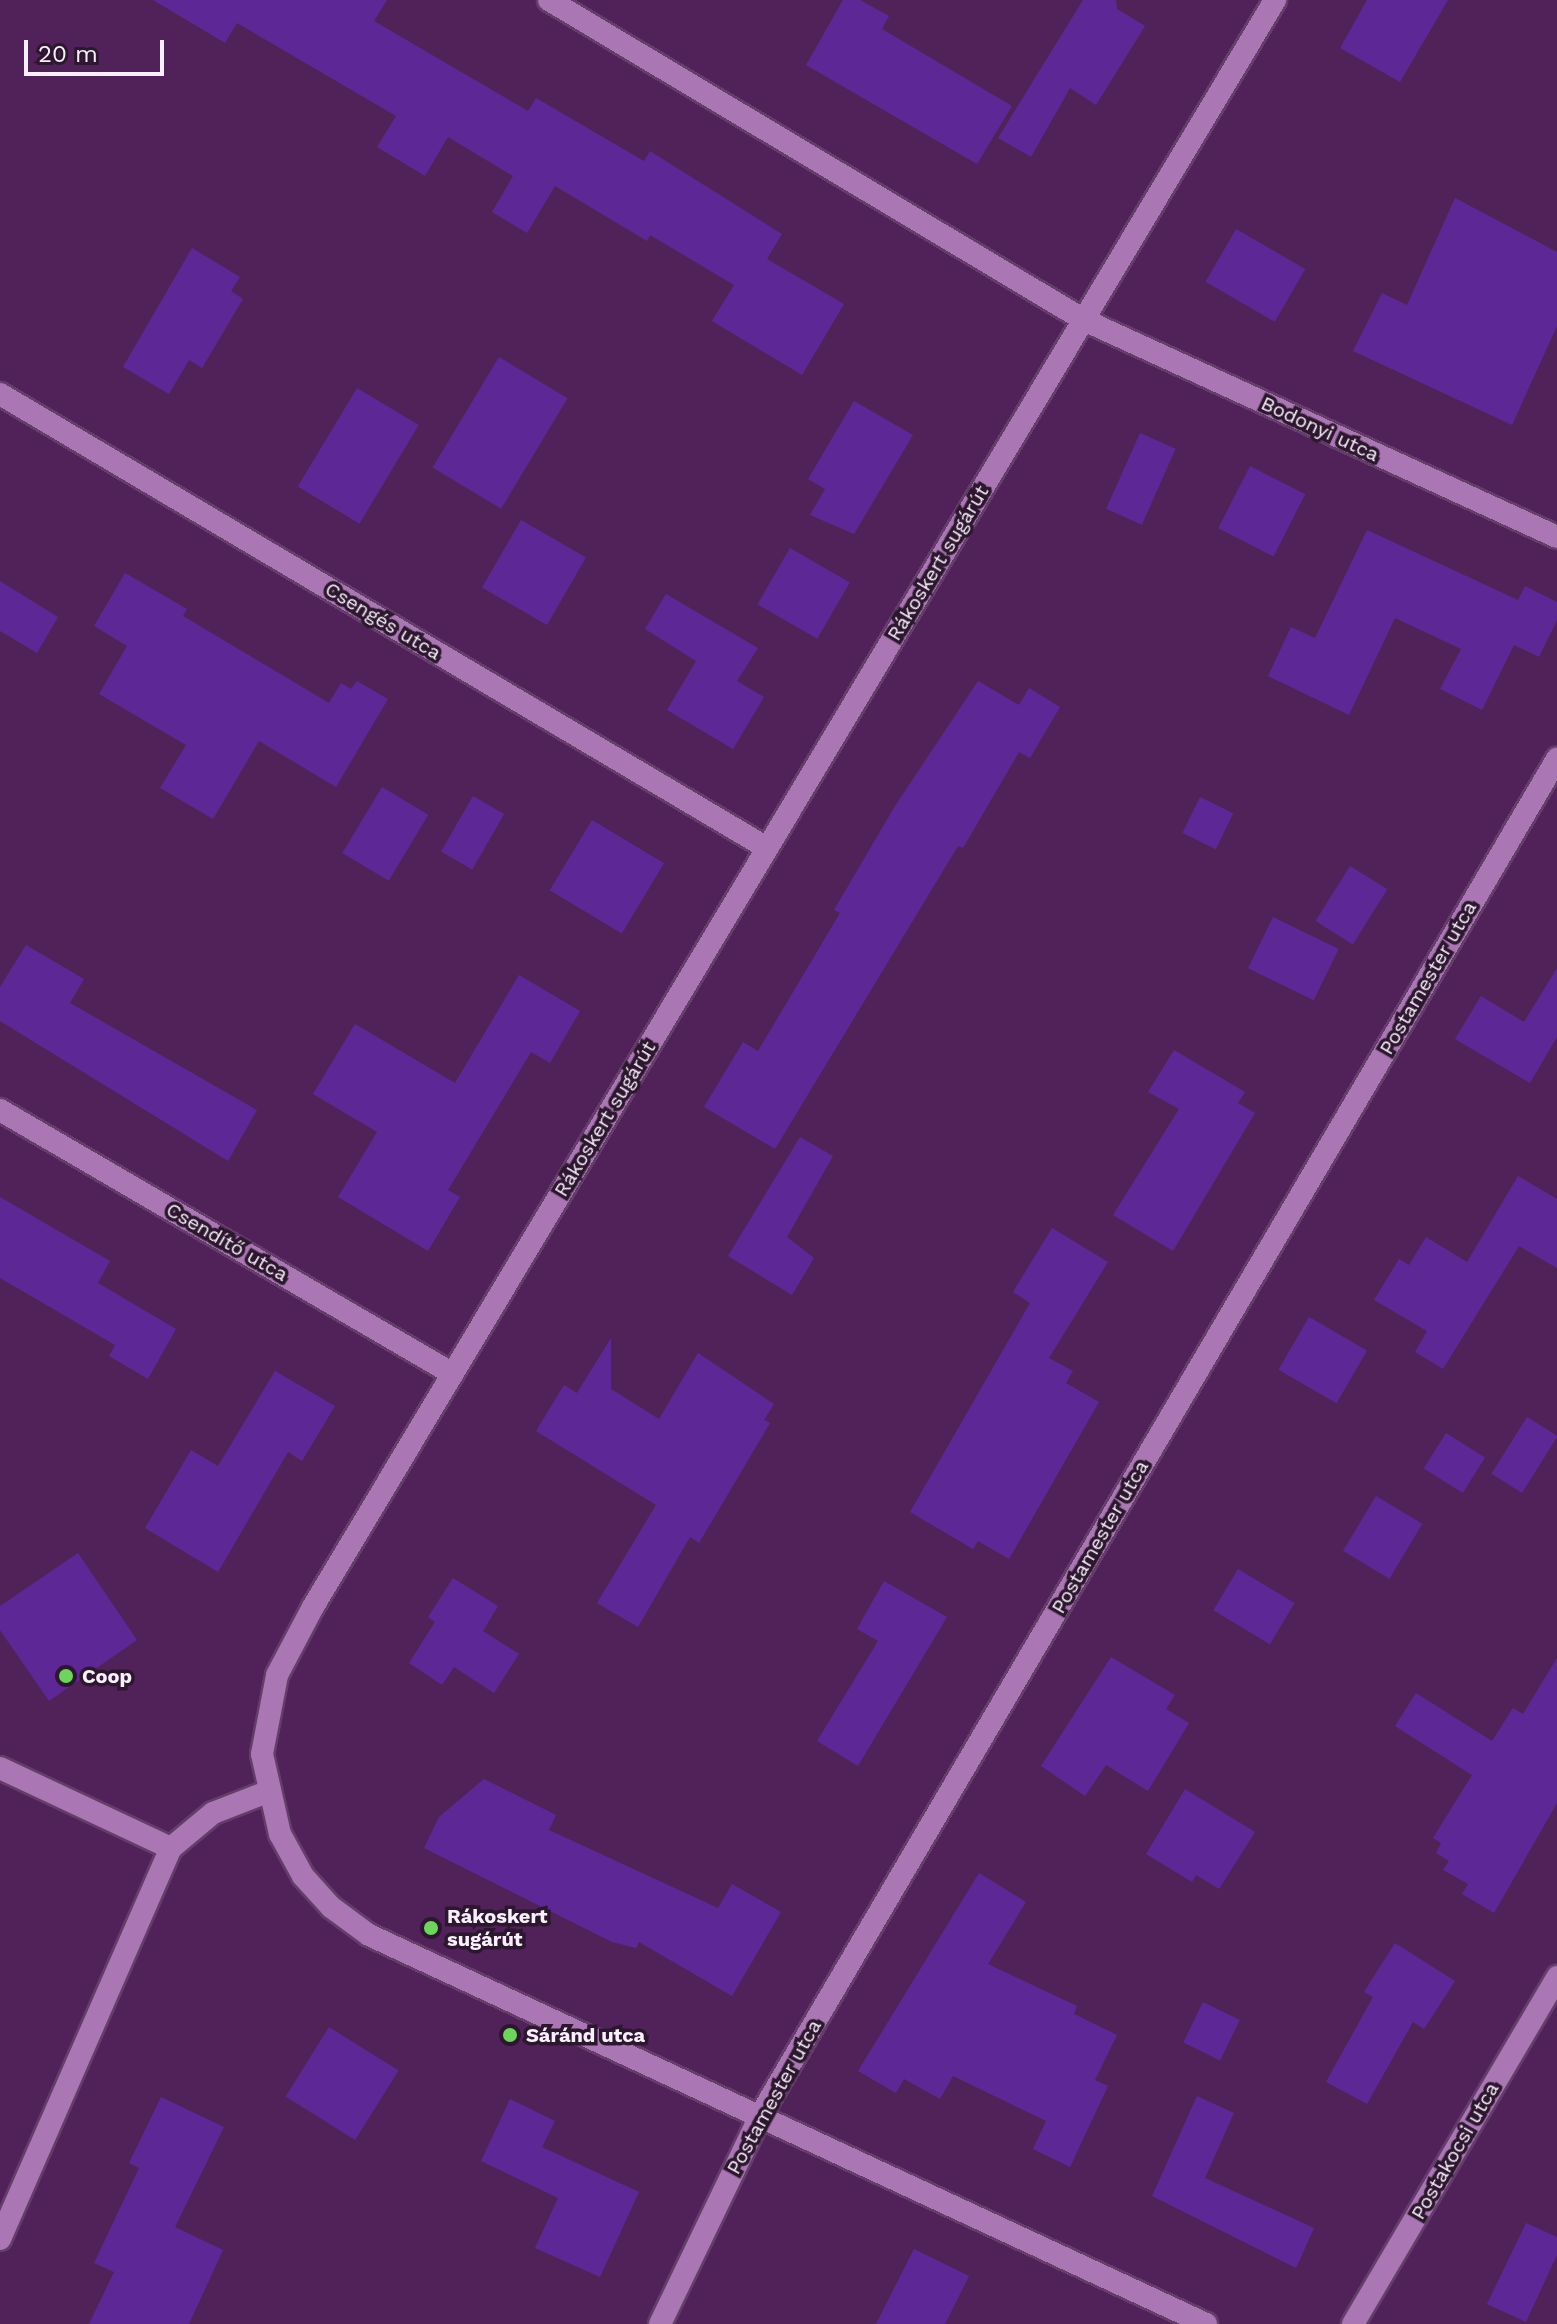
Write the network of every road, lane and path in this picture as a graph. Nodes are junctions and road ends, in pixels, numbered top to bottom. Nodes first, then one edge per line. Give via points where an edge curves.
1 (549, 0) edge
2 (1275, 0) edge
3 (1084, 320) junction
4 (0, 394) edge
5 (1557, 537) edge
6 (1557, 759) edge
7 (767, 848) junction
8 (0, 1110) edge
9 (453, 1374) junction
10 (0, 1768) edge
11 (267, 1792) junction
12 (171, 1848) junction
13 (1557, 1977) edge
14 (761, 2114) junction
15 (0, 2239) edge
16 (660, 2324) edge
17 (1206, 2324) edge
18 (1353, 2324) edge

1 - 3 street, Bodonyi utca
2 - 3 street, Rákoskert sugárút
3 - 5 street, Bodonyi utca
3 - 7 street, Rákoskert sugárút
4 - 7 street, Csengés utca
6 - 14 street, Postamester utca
7 - 9 street, Rákoskert sugárút
8 - 9 street, Csendítő utca
9 - 11 street, Rákoskert sugárút via 277,1675 262,1754
10 - 12 street
11 - 12 street via 213,1813
11 - 14 street via 280,1834 303,1876 331,1907 369,1935
12 - 15 street
13 - 18 street, Postakocsi utca
14 - 16 street, Postamester utca
14 - 17 street

